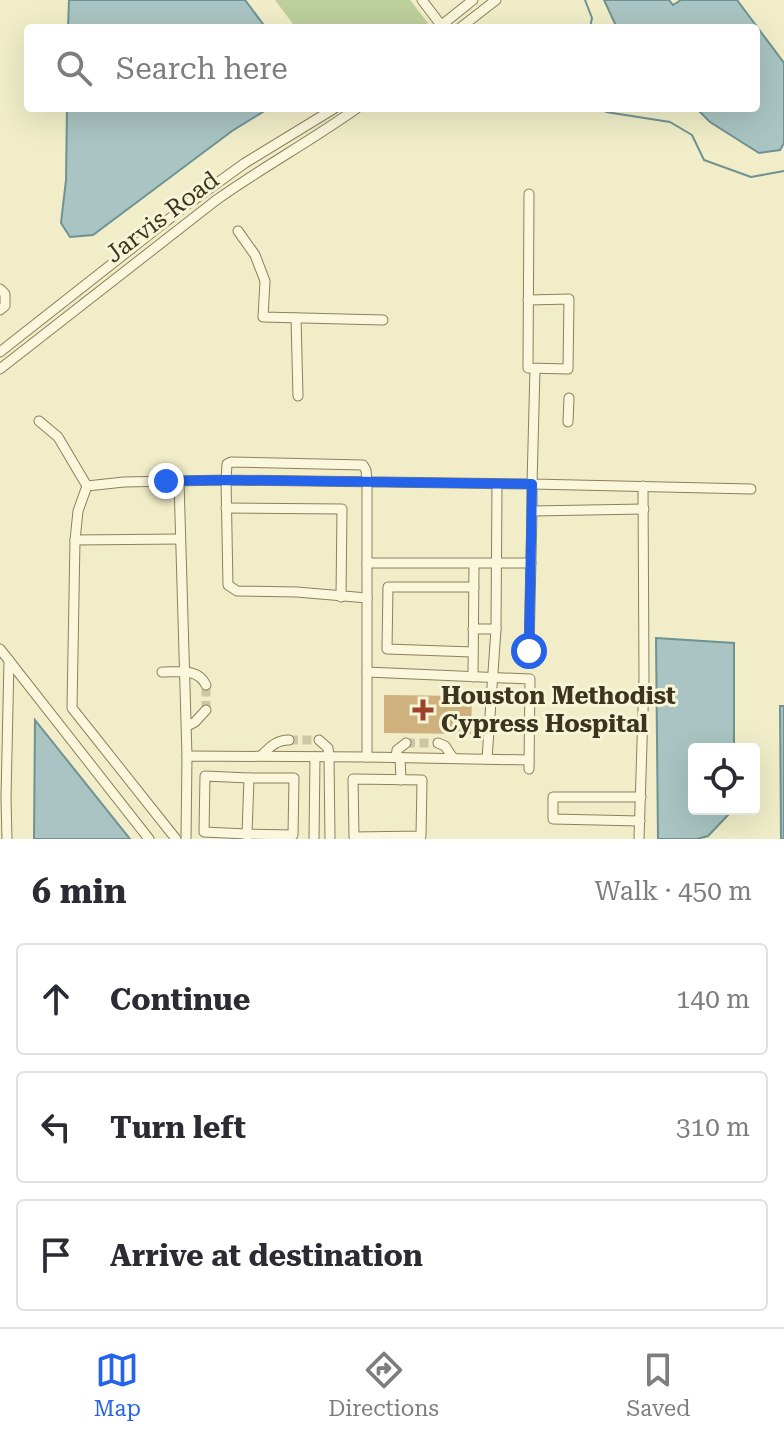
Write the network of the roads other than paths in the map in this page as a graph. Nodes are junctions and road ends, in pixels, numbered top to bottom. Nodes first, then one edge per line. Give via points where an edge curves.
1 (422, 0) edge
2 (473, 0) edge
3 (496, 0) edge
4 (438, 24) edge
5 (444, 24) edge
6 (465, 24) edge
7 (328, 112) edge
8 (351, 112) edge
9 (529, 194) dead end
10 (238, 231) dead end
11 (0, 289) edge
12 (68, 299) junction
13 (528, 300) junction
14 (76, 308) junction
15 (0, 310) edge
16 (296, 318) junction
17 (383, 320) dead end
18 (0, 352) edge
19 (0, 369) edge
20 (535, 369) junction
21 (298, 396) dead end
22 (569, 398) dead end
23 (39, 421) dead end
24 (568, 422) dead end
25 (226, 480) junction
26 (179, 481) junction
27 (367, 482) junction
28 (497, 484) junction
29 (532, 484) junction
30 (87, 486) junction
31 (643, 486) junction
32 (751, 489) dead end
33 (226, 508) junction
34 (644, 509) junction
35 (532, 511) junction
36 (180, 539) junction
37 (75, 540) junction
38 (367, 563) junction
39 (531, 563) junction
40 (474, 564) junction
41 (496, 564) junction
42 (474, 587) junction
43 (341, 597) junction
44 (367, 602) junction
45 (388, 607) junction
46 (473, 629) junction
47 (496, 629) junction
48 (529, 651) dead end
49 (473, 652) junction
50 (3, 653) edge
51 (162, 672) dead end
52 (185, 672) junction
53 (367, 672) junction
54 (473, 677) junction
55 (492, 678) junction
56 (206, 685) dead end
57 (206, 710) dead end
58 (187, 726) junction
59 (289, 740) tunnel mouth
60 (319, 740) dead end
61 (406, 743) dead end
62 (438, 743) dead end
63 (187, 756) junction
64 (266, 756) junction
65 (315, 757) junction
66 (329, 757) junction
67 (367, 757) junction
68 (398, 757) junction
69 (453, 758) junction
70 (487, 759) junction
71 (249, 778) junction
72 (271, 778) junction
73 (401, 780) junction
74 (641, 797) junction
75 (640, 821) junction
76 (247, 836) edge
77 (7, 839) edge
78 (149, 839) edge
79 (176, 839) edge
80 (186, 839) edge
81 (314, 839) edge
82 (330, 839) edge
83 (639, 839) edge

1 - 4 street
2 - 5 street
3 - 6 street
7 - 12 street, Jarvis Road via 217,183
8 - 14 street, Jarvis Road via 245,180
9 - 13 street
10 - 16 street via 265,281 263,317
11 - 15 street via 5,306
12 - 14 street
12 - 18 street, Jarvis Road
13 - 20 street via 528,368
13 - 20 street via 569,299 568,369
14 - 19 street, Jarvis Road
16 - 17 street
16 - 21 street
20 - 29 street
22 - 24 street
23 - 30 street via 58,437
25 - 26 street
25 - 27 street
25 - 27 street via 231,462 363,465
25 - 33 street
26 - 30 street
26 - 36 street
27 - 28 street
27 - 38 street
28 - 29 street
28 - 41 street
29 - 31 street
29 - 35 street
30 - 37 street
31 - 32 street
31 - 34 street
33 - 43 street via 228,585 237,591
33 - 43 street via 342,509
34 - 35 street
34 - 74 street
35 - 39 street
36 - 37 street
36 - 52 street
37 - 79 street via 72,708
38 - 40 street
38 - 44 street
39 - 41 street
39 - 48 street
40 - 41 street
40 - 42 street
41 - 47 street
42 - 45 street via 388,587
42 - 46 street
43 - 44 street
44 - 45 street
44 - 53 street
45 - 49 street via 387,649
46 - 47 street
46 - 49 street
47 - 55 street
49 - 54 street
50 - 77 street
50 - 78 street
51 - 52 street
52 - 56 street via 196,673
52 - 58 street
53 - 54 street
53 - 67 street
54 - 55 street
55 - 70 street
55 - 70 street via 530,679 529,764
57 - 58 street
58 - 63 street
59 - 64 street via 280,740
60 - 66 street
61 - 68 street via 397,750
62 - 69 street
63 - 64 street
63 - 80 street
64 - 65 street
64 - 72 street
65 - 66 street
65 - 81 street
66 - 67 street
66 - 82 street
67 - 68 street
68 - 69 street
68 - 73 street
69 - 70 street
71 - 72 street
71 - 76 street
71 - 76 street via 205,776 204,832
72 - 76 street via 294,778 293,835
73 - 73 street via 353,779 354,837 421,836 422,780
74 - 75 street
74 - 75 street via 553,797 553,819
75 - 83 street

